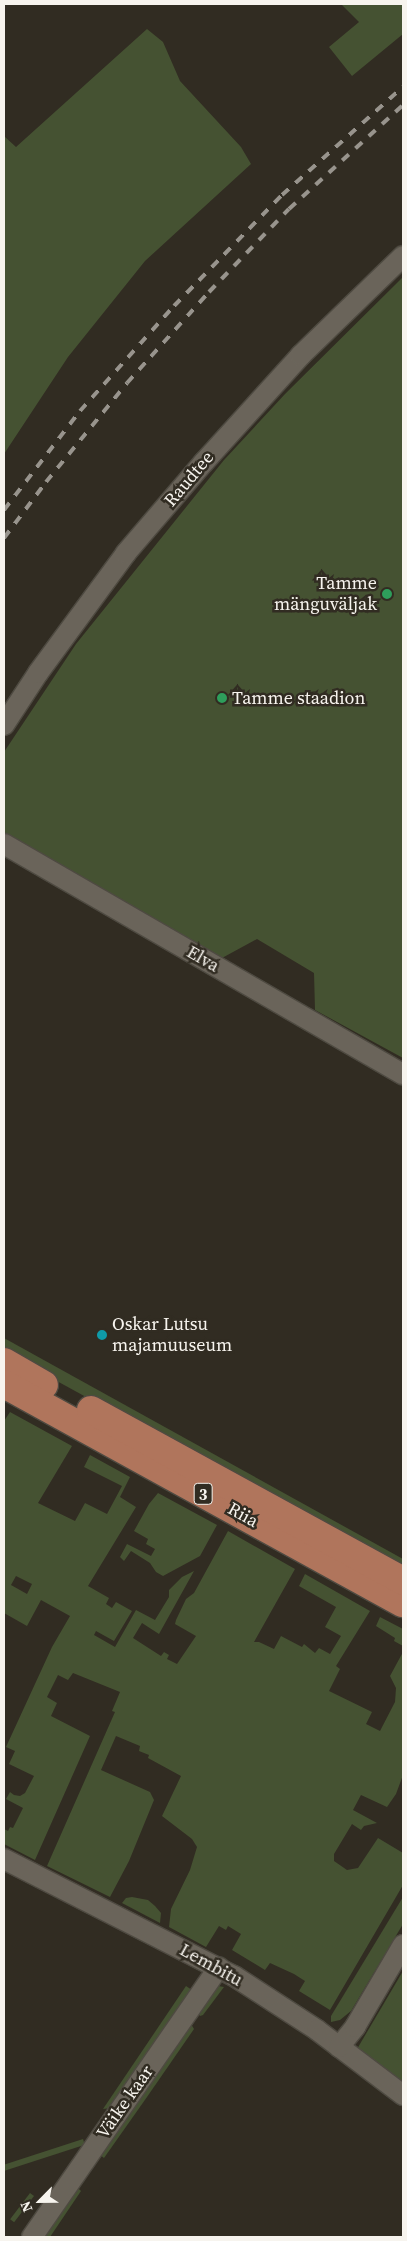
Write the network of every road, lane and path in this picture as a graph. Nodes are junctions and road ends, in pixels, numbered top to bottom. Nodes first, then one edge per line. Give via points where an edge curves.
1 (403, 256) edge
2 (4, 725) edge
3 (4, 844) edge
4 (403, 1074) edge
5 (4, 1362) edge
6 (4, 1384) edge
7 (403, 1581) edge
8 (403, 1604) edge
9 (4, 1859) edge
10 (403, 1945) edge
11 (219, 1967) junction
12 (339, 2047) junction
13 (403, 2095) edge
14 (32, 2237) edge

1 - 2 street, Raudtee via 301,355 126,553
3 - 4 street, Elva
5 - 7 highway, Riia / 3
6 - 8 highway, Riia / 3
9 - 11 street, Lembitu
10 - 12 street via 356,2026
11 - 12 street, Lembitu
11 - 14 street, Väike kaar
12 - 13 street, Lembitu

